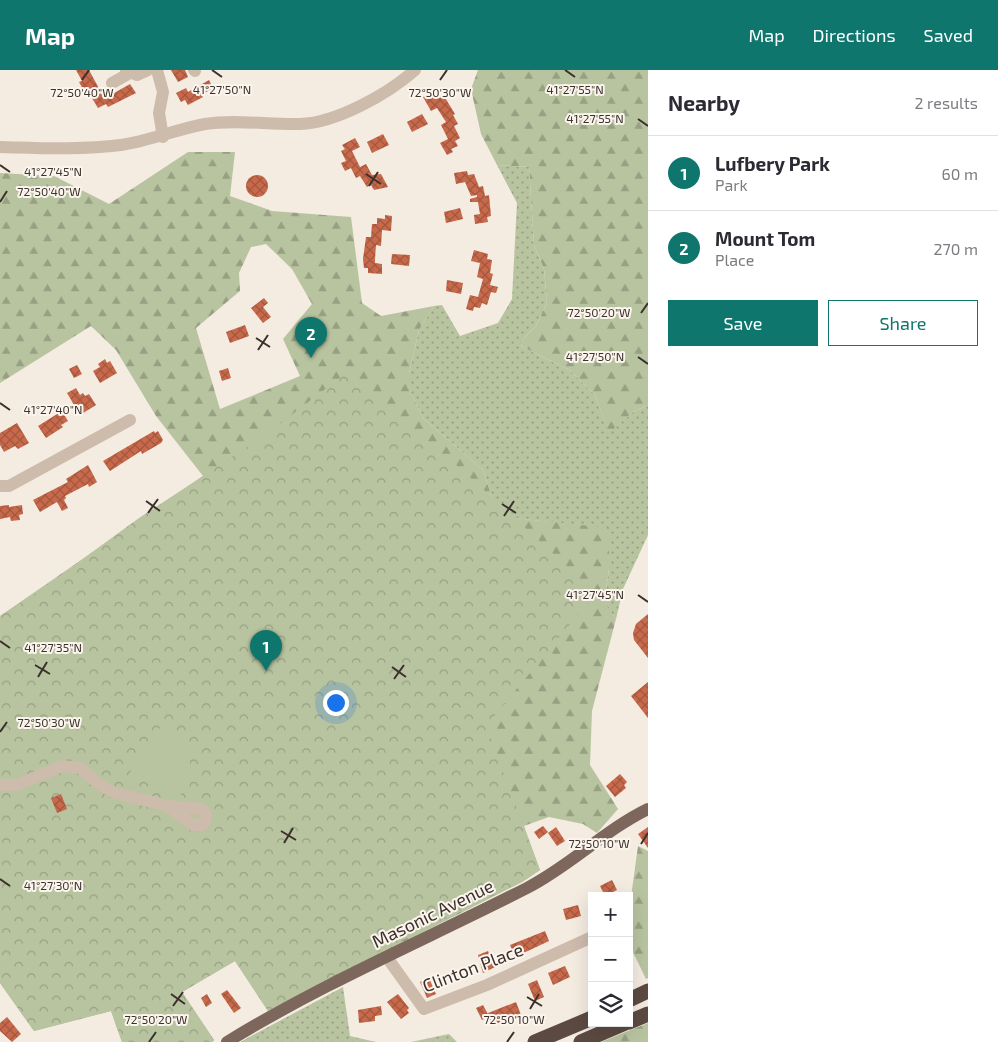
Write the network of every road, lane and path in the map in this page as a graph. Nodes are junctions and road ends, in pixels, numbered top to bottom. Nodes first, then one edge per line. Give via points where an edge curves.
1 (148, 70) edge
2 (157, 70) edge
3 (414, 70) edge
4 (128, 72) edge
5 (112, 83) dead end
6 (163, 137) junction
7 (0, 147) edge
8 (130, 420) dead end
9 (0, 486) edge
10 (0, 785) edge
11 (168, 806) dead end
12 (648, 809) edge
13 (588, 939) edge
14 (386, 956) junction
15 (648, 991) edge
16 (633, 998) edge
17 (648, 1014) edge
18 (588, 1020) edge
19 (633, 1020) edge
20 (616, 1027) edge
21 (227, 1042) edge
22 (535, 1042) edge
23 (581, 1042) edge

1 - 4 street via 142,75
2 - 6 street via 163,92 159,113
3 - 6 street via 368,102 321,119 302,124 221,122
4 - 5 street
6 - 7 street via 121,145
8 - 9 street via 9,486
10 - 11 street via 17,785 62,766 80,768 115,793
12 - 14 main road, Masonic Avenue via 529,886
13 - 14 street, Clinton Place via 487,985 424,1009
14 - 21 main road, Masonic Avenue
15 - 16 highway
17 - 19 highway
18 - 22 highway
20 - 23 highway

